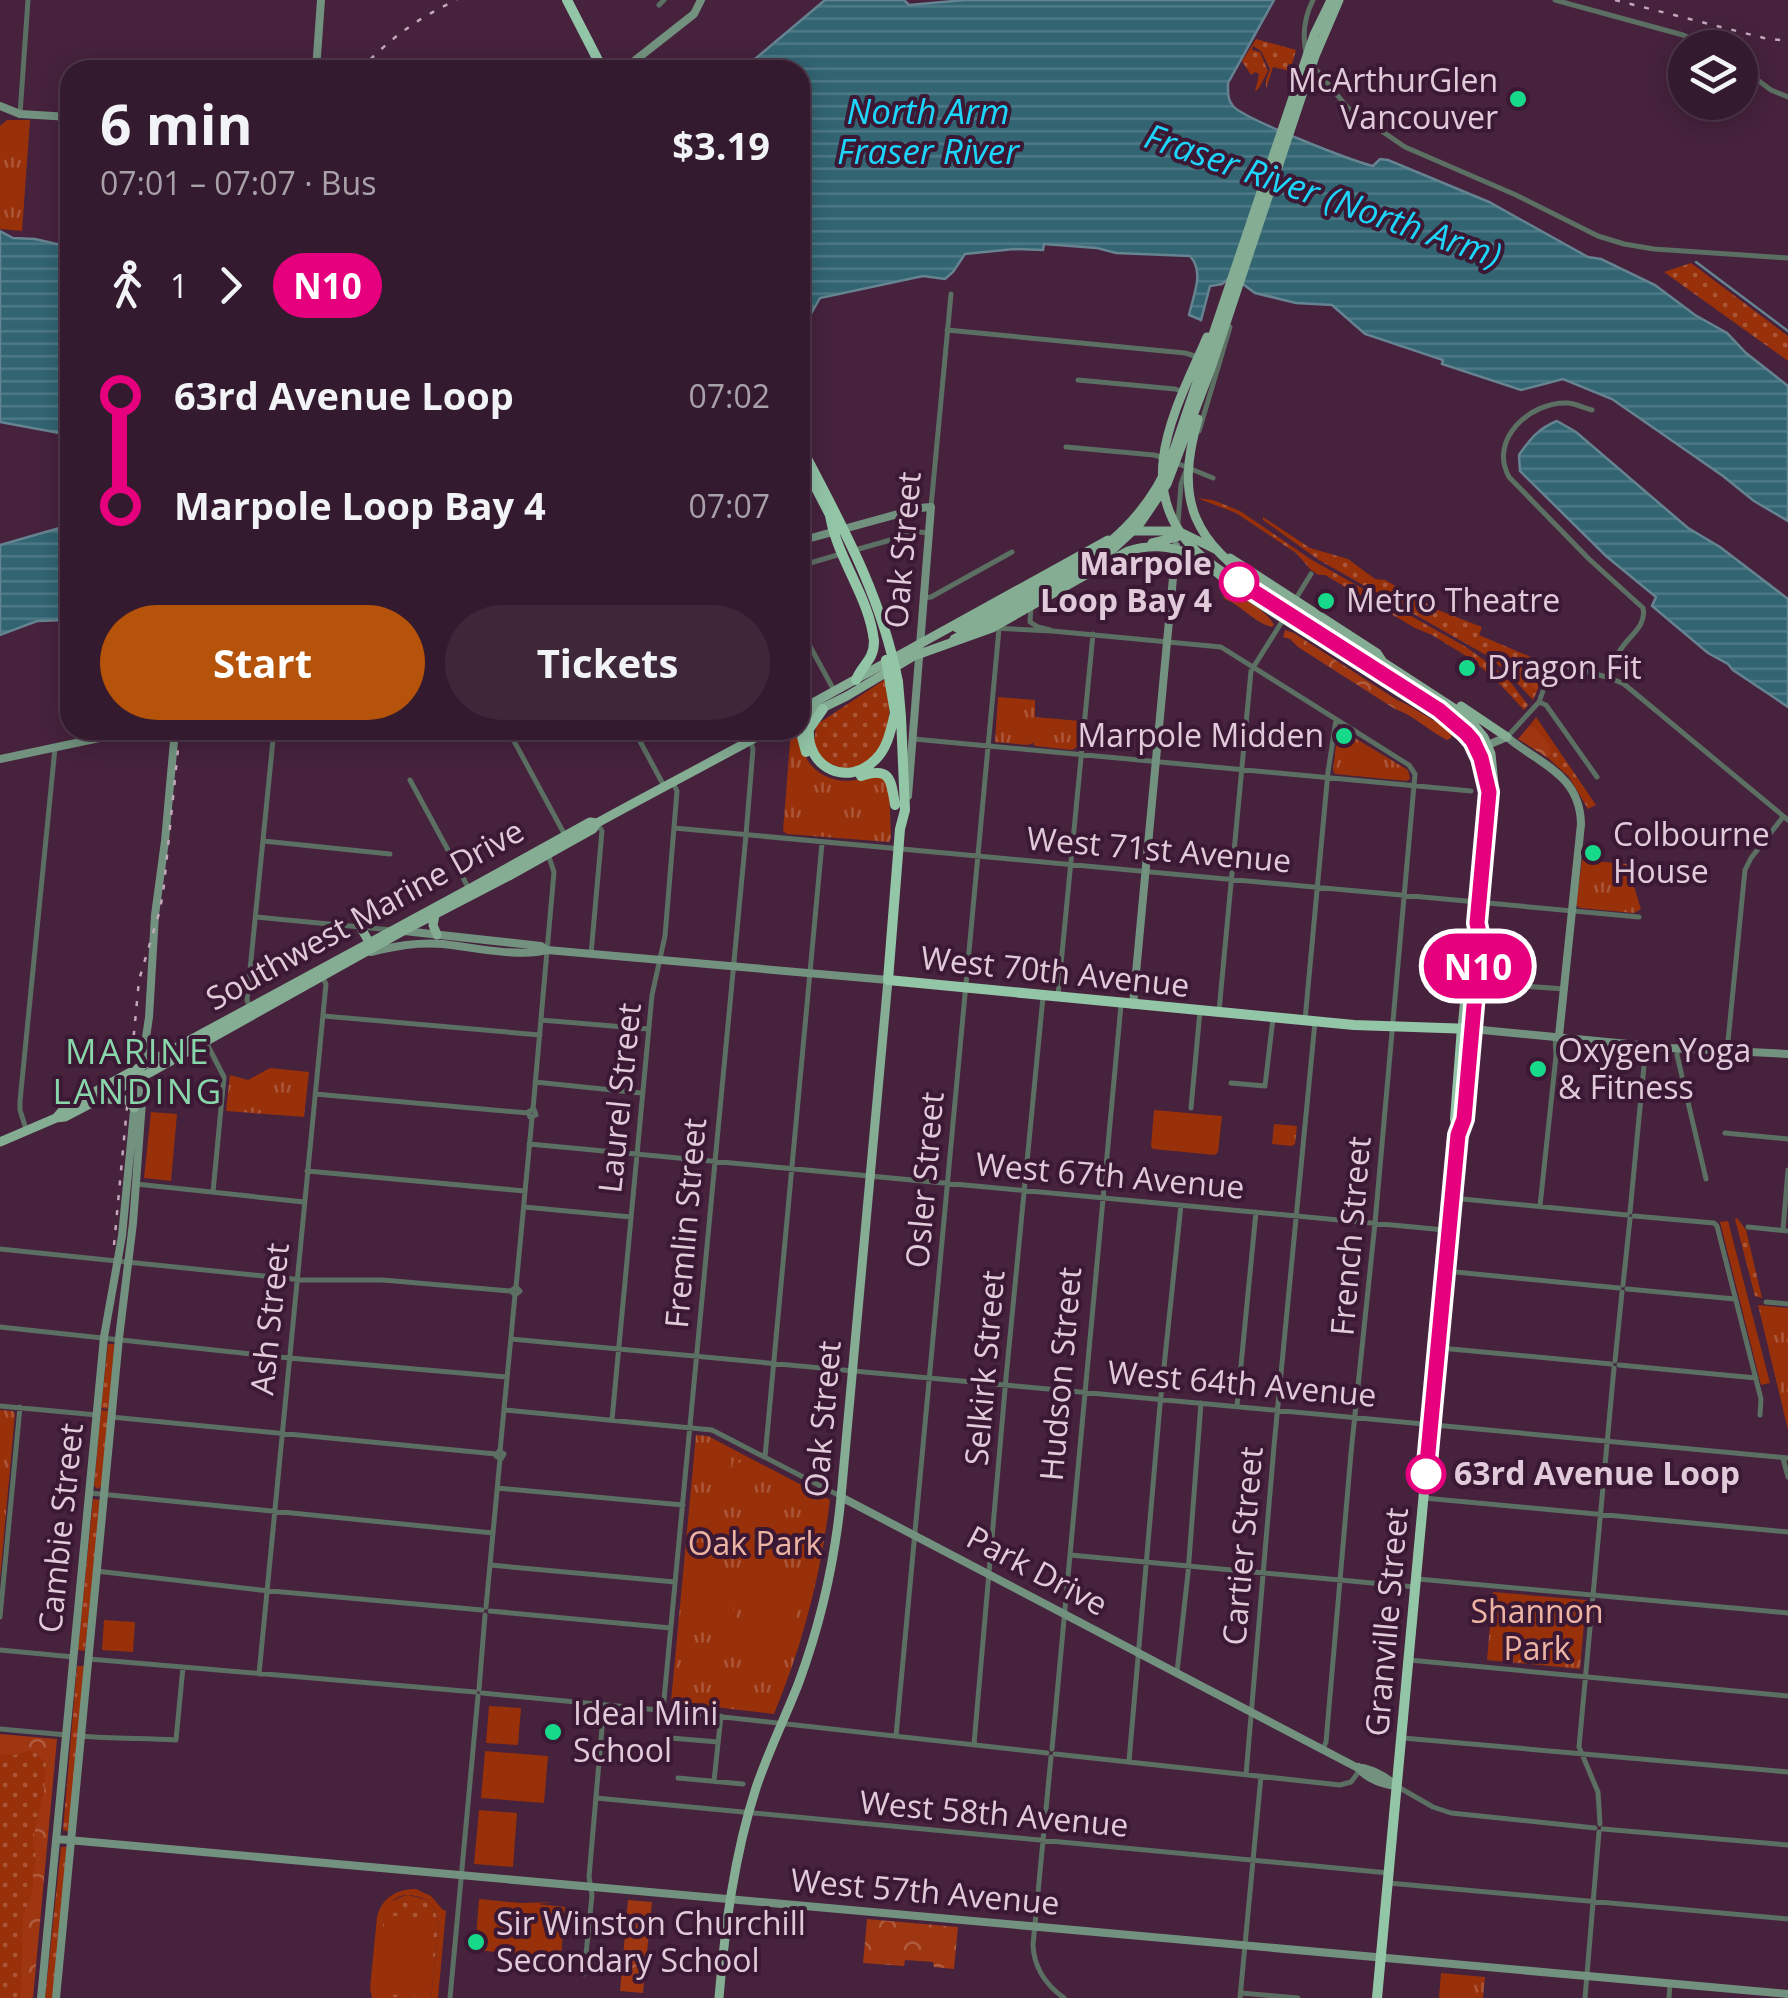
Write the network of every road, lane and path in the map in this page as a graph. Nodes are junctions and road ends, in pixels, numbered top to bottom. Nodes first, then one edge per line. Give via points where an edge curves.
1 (28, 0) edge
2 (322, 0) edge
3 (564, 0) edge
4 (701, 0) edge
5 (1313, 0) edge
6 (1331, 0) edge
7 (1339, 0) edge
8 (1555, 0) edge
9 (1668, 31) edge
10 (317, 60) edge
11 (595, 60) edge
12 (636, 60) edge
13 (1758, 81) edge
14 (1788, 97) edge
15 (0, 106) edge
16 (20, 114) junction
17 (60, 116) edge
18 (1788, 258) edge
19 (950, 294) dead end
20 (1220, 313) junction
21 (1230, 327) dead end
22 (947, 330) junction
23 (1219, 363) junction
24 (1210, 371) junction
25 (1078, 380) dead end
26 (1208, 400) junction
27 (1592, 410) dead end
28 (1066, 447) dead end
29 (810, 464) edge
30 (1188, 467) junction
31 (810, 476) edge
32 (1213, 478) dead end
33 (922, 483) dead end
34 (934, 484) junction
35 (931, 508) junction
36 (830, 515) junction
37 (929, 532) junction
38 (1177, 534) junction
39 (810, 538) edge
40 (1144, 546) junction
41 (1176, 550) junction
42 (1012, 552) dead end
43 (1232, 560) junction
44 (810, 563) edge
45 (1311, 574) dead end
46 (1220, 578) junction
47 (1262, 592) junction
48 (922, 598) junction
49 (1295, 600) junction
50 (1031, 607) junction
51 (1284, 620) junction
52 (991, 623) junction
53 (1052, 631) junction
54 (1093, 634) junction
55 (950, 635) junction
56 (1167, 641) junction
57 (810, 646) edge
58 (919, 649) junction
59 (1254, 666) junction
60 (1381, 667) junction
61 (1610, 678) junction
62 (856, 680) junction
63 (835, 692) junction
64 (1539, 702) junction
65 (1448, 704) junction
66 (810, 709) edge
67 (823, 709) junction
68 (810, 712) edge
69 (896, 717) junction
70 (1336, 720) junction
71 (810, 728) edge
72 (810, 736) edge
73 (1508, 737) junction
74 (914, 739) junction
75 (89, 740) edge
76 (174, 740) edge
77 (273, 740) edge
78 (513, 740) edge
79 (640, 740) edge
80 (750, 740) joint
81 (801, 740) edge
82 (988, 746) junction
83 (56, 747) junction
84 (1483, 747) junction
85 (1081, 755) junction
86 (0, 759) edge
87 (1156, 762) junction
88 (1242, 770) junction
89 (1597, 777) dead end
90 (1328, 778) junction
91 (410, 780) dead end
92 (668, 784) junction
93 (1414, 786) junction
94 (1471, 791) dead end
95 (900, 808) junction
96 (1786, 818) edge
97 (597, 823) junction
98 (674, 828) junction
99 (746, 834) junction
100 (567, 839) junction
101 (263, 841) junction
102 (822, 842) junction
103 (899, 848) junction
104 (390, 854) dead end
105 (548, 854) junction
106 (977, 856) junction
107 (1071, 865) junction
108 (1145, 872) junction
109 (1232, 880) junction
110 (1318, 888) junction
111 (471, 892) junction
112 (1404, 896) junction
113 (1479, 903) junction
114 (1572, 911) junction
115 (435, 915) junction
116 (256, 917) junction
117 (1639, 918) dead end
118 (361, 928) junction
119 (397, 930) junction
120 (437, 934) junction
121 (369, 942) junction
122 (547, 950) junction
123 (364, 954) junction
124 (591, 954) junction
125 (658, 961) junction
126 (733, 968) junction
127 (321, 973) junction
128 (810, 973) junction
129 (888, 980) junction
130 (1508, 985) dead end
131 (966, 989) junction
132 (1565, 989) junction
133 (1043, 996) junction
134 (1058, 998) junction
135 (1127, 1004) junction
136 (251, 1011) junction
137 (1200, 1012) junction
138 (1219, 1013) junction
139 (322, 1016) junction
140 (1272, 1018) junction
141 (541, 1020) junction
142 (1310, 1021) junction
143 (1391, 1028) junction
144 (1467, 1028) junction
145 (648, 1029) junction
146 (540, 1035) junction
147 (1559, 1036) junction
148 (206, 1042) junction
149 (1646, 1045) junction
150 (1678, 1048) junction
151 (1728, 1050) junction
152 (1788, 1054) edge
153 (141, 1074) junction
154 (535, 1082) junction
155 (1231, 1083) dead end
156 (642, 1093) junction
157 (315, 1094) junction
158 (100, 1099) junction
159 (134, 1108) junction
160 (1191, 1108) dead end
161 (531, 1113) junction
162 (56, 1118) junction
163 (28, 1132) junction
164 (1724, 1133) dead end
165 (1788, 1139) edge
166 (0, 1142) edge
167 (529, 1144) junction
168 (636, 1154) junction
169 (714, 1161) junction
170 (792, 1168) junction
171 (1788, 1170) edge
172 (307, 1171) junction
173 (870, 1176) junction
174 (1706, 1180) dead end
175 (948, 1183) junction
176 (136, 1184) junction
177 (1025, 1190) junction
178 (525, 1191) junction
179 (212, 1192) junction
180 (1103, 1198) junction
181 (1452, 1198) junction
182 (304, 1202) junction
183 (1181, 1205) junction
184 (524, 1206) junction
185 (1540, 1206) junction
186 (1256, 1212) junction
187 (1630, 1215) junction
188 (1297, 1216) junction
189 (631, 1217) junction
190 (1376, 1223) junction
191 (1748, 1227) dead end
192 (1448, 1230) junction
193 (1785, 1231) edge
194 (0, 1249) edge
195 (124, 1260) junction
196 (1445, 1271) junction
197 (297, 1280) junction
198 (1623, 1289) junction
199 (514, 1291) junction
200 (1735, 1299) junction
201 (1766, 1302) dead end
202 (1788, 1304) edge
203 (0, 1327) edge
204 (104, 1336) junction
205 (118, 1338) junction
206 (511, 1339) junction
207 (618, 1348) junction
208 (1438, 1348) junction
209 (696, 1356) junction
210 (289, 1358) junction
211 (774, 1363) junction
212 (1615, 1364) junction
213 (852, 1370) junction
214 (508, 1377) junction
215 (929, 1377) junction
216 (1756, 1378) junction
217 (1005, 1385) junction
218 (1084, 1392) junction
219 (1160, 1399) junction
220 (1201, 1403) junction
221 (0, 1406) edge
222 (1238, 1406) junction
223 (20, 1407) junction
224 (505, 1410) junction
225 (1278, 1410) junction
226 (98, 1415) junction
227 (1760, 1415) dead end
228 (111, 1417) junction
229 (1356, 1417) junction
230 (612, 1420) junction
231 (1430, 1424) junction
232 (690, 1427) junction
233 (282, 1435) junction
234 (1606, 1439) junction
235 (499, 1455) junction
236 (765, 1457) junction
237 (1786, 1458) edge
238 (1788, 1477) edge
239 (498, 1488) junction
240 (90, 1493) junction
241 (104, 1494) junction
242 (841, 1496) junction
243 (1424, 1498) junction
244 (683, 1505) junction
245 (274, 1513) junction
246 (1601, 1515) junction
247 (1788, 1532) edge
248 (493, 1533) junction
249 (915, 1536) junction
250 (1070, 1555) junction
251 (1146, 1562) junction
252 (490, 1565) junction
253 (1189, 1566) junction
254 (96, 1571) junction
255 (1263, 1572) junction
256 (990, 1574) junction
257 (1342, 1580) junction
258 (675, 1582) junction
259 (1416, 1583) junction
260 (266, 1590) junction
261 (1594, 1595) junction
262 (486, 1611) junction
263 (1788, 1613) edge
264 (1064, 1614) junction
265 (0, 1617) edge
266 (670, 1628) junction
267 (0, 1650) edge
268 (1139, 1652) junction
269 (83, 1658) junction
270 (1409, 1660) junction
271 (183, 1668) junction
272 (1177, 1672) junction
273 (259, 1674) junction
274 (1586, 1676) junction
275 (478, 1693) junction
276 (1788, 1696) edge
277 (604, 1705) junction
278 (663, 1710) junction
279 (1251, 1712) junction
280 (721, 1716) junction
281 (781, 1723) junction
282 (0, 1728) edge
283 (67, 1735) junction
284 (81, 1736) junction
285 (896, 1736) junction
286 (671, 1738) dead end
287 (1401, 1738) junction
288 (718, 1742) junction
289 (974, 1744) junction
290 (1324, 1749) junction
291 (1051, 1753) junction
292 (1582, 1754) junction
293 (1129, 1761) junction
294 (1358, 1767) junction
295 (1788, 1772) edge
296 (1246, 1775) junction
297 (1261, 1776) junction
298 (678, 1778) dead end
299 (714, 1781) junction
300 (743, 1784) dead end
301 (1397, 1786) junction
302 (596, 1798) junction
303 (748, 1813) junction
304 (1599, 1828) junction
305 (57, 1839) junction
306 (1044, 1840) junction
307 (71, 1841) junction
308 (1788, 1845) edge
309 (1254, 1861) junction
310 (461, 1876) junction
311 (1388, 1878) junction
312 (590, 1887) junction
313 (730, 1899) junction
314 (1593, 1902) junction
315 (1788, 1919) edge
316 (1035, 1927) junction
317 (1246, 1946) junction
318 (1381, 1958) junction
319 (584, 1974) dead end
320 (1586, 1976) junction
321 (1670, 1984) junction
322 (1788, 1994) edge
323 (1240, 1995) edge
324 (1758, 1995) edge
325 (41, 1998) edge
326 (56, 1998) edge
327 (450, 1998) edge
328 (719, 1998) edge
329 (1064, 1998) edge
330 (1298, 1998) edge
331 (1377, 1998) edge
332 (1585, 1998) edge
333 (1669, 1998) edge

1 - 16 street
2 - 10 street
3 - 11 highway
4 - 12 street via 694,14
5 - 18 street via 1303,36 1309,61 1348,108 1405,147 1624,244
6 - 20 main road, bridge
7 - 24 main road, bridge
8 - 9 street
13 - 14 street
15 - 16 street
16 - 17 street
19 - 22 street, Oak Street
20 - 47 main road, bridge via 1166,437 1162,490 1174,524 1194,549
20 - 52 main road, bridge via 1172,459 1149,503 1104,548
21 - 23 street, Hudson Street
22 - 23 street via 1185,353
22 - 34 street, Oak Street
23 - 26 street, Hudson Street
24 - 47 main road, bridge via 1190,447 1189,496 1213,548
24 - 52 main road, bridge via 1173,473 1139,524 1099,560
25 - 26 street via 1175,389
26 - 30 street, Hudson Street
27 - 61 street via 1566,403 1536,410 1517,424 1502,455 1508,477 1643,608 1644,621 1619,652
28 - 30 street via 1154,455
29 - 69 highway, bridge via 874,595 892,652
30 - 32 street
30 - 38 street, Hudson Street
31 - 36 highway, bridge
33 - 34 street
34 - 35 street, Oak Street
35 - 37 street, Oak Street
35 - 39 street
36 - 62 highway, bridge via 874,641
36 - 69 highway, bridge via 878,622
37 - 44 street
37 - 48 street, Oak Street
38 - 40 main road
38 - 41 street, Hudson Street
38 - 43 main road
38 - 55 main road via 1116,536 955,623
40 - 41 main road
40 - 50 main road
41 - 46 main road
41 - 56 street, Hudson Street
42 - 48 street
43 - 46 street
43 - 49 main road
45 - 49 street
46 - 51 main road
47 - 60 main road
48 - 58 street, Oak Street
49 - 60 main road via 1377,653
50 - 52 main road
50 - 53 street via 1030,622
51 - 59 street
51 - 60 main road via 1353,661
52 - 53 street
52 - 55 main road
52 - 55 main road via 964,640
52 - 82 street, Osler Street
53 - 54 street
54 - 56 street
54 - 85 street
55 - 58 main road
56 - 59 street via 1220,646
56 - 87 street, Hudson Street
57 - 63 street
58 - 62 main road
58 - 67 main road
58 - 74 street, Oak Street
59 - 70 street
59 - 88 street
60 - 65 main road
60 - 84 main road
61 - 64 street via 1554,664
61 - 96 street
62 - 63 main road
63 - 66 main road
64 - 73 street
64 - 89 street
65 - 73 main road
65 - 84 main road via 1476,726
67 - 68 main road
67 - 71 highway
69 - 72 highway via 884,747 860,770 826,767
69 - 95 highway, Oak Street
70 - 90 street, Cartier Street
70 - 93 street via 1409,765
73 - 84 street
73 - 114 street via 1551,767 1578,801
74 - 82 street
74 - 95 street, Oak Street
75 - 83 street
76 - 153 street, Cambie Street
77 - 101 street
78 - 100 street
79 - 92 street, Laurel Street
80 - 92 main road, Southwest Marine Drive
80 - 99 street, Fremlin Street
81 - 95 highway via 808,758 827,775 886,775
82 - 85 street
82 - 106 street, Osler Street
83 - 86 street
83 - 163 street via 20,1100
84 - 113 main road, Granville Street via 1494,784
85 - 87 street
85 - 107 street
87 - 88 street
87 - 108 street, Hudson Street
88 - 90 street
88 - 109 street
90 - 93 street
90 - 110 street, Cartier Street
91 - 111 street
92 - 97 main road, Southwest Marine Drive
92 - 98 street, Laurel Street via 677,791
93 - 94 street
93 - 112 street, French Street
95 - 103 highway, Oak Street
96 - 151 street via 1745,870
97 - 100 main road, Southwest Marine Drive
97 - 124 street via 602,832
98 - 99 street, West 71st Avenue
98 - 125 street, Laurel Street
99 - 102 street, West 71st Avenue
99 - 126 street, Fremlin Street
100 - 105 main road, Southwest Marine Drive
100 - 111 main road, Southwest Marine Drive
101 - 104 street
101 - 116 street
102 - 103 street, West 71st Avenue
102 - 128 street
103 - 106 street, West 71st Avenue
103 - 129 highway, Oak Street
105 - 111 main road, Southwest Marine Drive
105 - 122 street via 554,872
106 - 107 street, West 71st Avenue
106 - 131 street, Osler Street
107 - 108 street, West 71st Avenue
107 - 134 street
108 - 109 street, West 71st Avenue
108 - 135 street, Hudson Street
109 - 110 street, West 71st Avenue
109 - 138 street
110 - 112 street, West 71st Avenue
110 - 142 street, Cartier Street
111 - 115 main road, Southwest Marine Drive
111 - 119 main road, Southwest Marine Drive
112 - 113 street, West 71st Avenue
112 - 143 street, French Street
113 - 114 street, West 71st Avenue
113 - 144 main road, Granville Street
114 - 117 street, West 71st Avenue
114 - 132 street
115 - 119 main road, Southwest Marine Drive
115 - 120 main road
116 - 118 street, West 70th Avenue
116 - 136 street via 246,1000
118 - 119 street, West 70th Avenue
118 - 121 main road
119 - 120 street, West 70th Avenue
119 - 121 main road, Southwest Marine Drive
119 - 123 main road, Southwest Marine Drive
120 - 122 street, West 70th Avenue
121 - 127 main road, Southwest Marine Drive
122 - 123 street, West 70th Avenue via 422,943
122 - 124 street, West 70th Avenue
122 - 141 street
123 - 127 main road, Southwest Marine Drive
124 - 125 street, West 70th Avenue
125 - 126 street, West 70th Avenue
125 - 145 street, Laurel Street
126 - 128 street, West 70th Avenue
126 - 169 street, Fremlin Street
127 - 136 main road, Southwest Marine Drive
127 - 139 street, Ash Street
128 - 129 street, West 70th Avenue
128 - 170 street
129 - 131 highway, West 70th Avenue
129 - 173 main road, Oak Street
130 - 132 street
131 - 133 highway, West 70th Avenue
131 - 175 street, Osler Street
132 - 147 street
133 - 134 highway, West 70th Avenue
133 - 177 street, Selkirk Street
134 - 135 highway, West 70th Avenue
135 - 137 highway, West 70th Avenue
135 - 180 street, Hudson Street
136 - 148 main road, Southwest Marine Drive
136 - 153 main road, Southwest Marine Drive
137 - 138 highway, West 70th Avenue
137 - 160 street
138 - 140 highway, West 70th Avenue
139 - 146 street
139 - 157 street, Ash Street
140 - 142 highway, West 70th Avenue
140 - 155 street via 1265,1086
141 - 145 street
141 - 146 street
142 - 143 highway, West 70th Avenue
142 - 188 street, Cartier Street
143 - 144 highway, West 70th Avenue
143 - 190 street, French Street
144 - 147 street, West 70th Avenue
144 - 181 highway, Granville Street via 1464,1119
145 - 156 street, Laurel Street
146 - 154 street
147 - 149 street
147 - 185 street
148 - 153 main road, Southwest Marine Drive
148 - 179 street via 224,1077
149 - 150 street
149 - 187 street
150 - 151 street
150 - 174 street
151 - 152 street
153 - 158 main road, Southwest Marine Drive
153 - 159 street, Cambie Street
153 - 162 main road, Southwest Marine Drive
153 - 176 street, Cambie Street
154 - 156 street
154 - 161 street
156 - 168 street, Laurel Street
157 - 161 street
157 - 172 street, Ash Street
158 - 159 main road via 127,1100
158 - 162 main road, Southwest Marine Drive
159 - 195 street, Cambie Street
161 - 167 street
162 - 163 main road, Southwest Marine Drive
163 - 166 main road, Southwest Marine Drive
164 - 165 street
167 - 168 street, West 67th Avenue
167 - 178 street
168 - 169 street, West 67th Avenue
168 - 189 street, Laurel Street
169 - 170 street, West 67th Avenue
169 - 209 street, Fremlin Street
170 - 173 street, West 67th Avenue
170 - 211 street
171 - 193 street
172 - 178 street
172 - 182 street, Ash Street
173 - 175 street, West 67th Avenue
173 - 213 main road, Oak Street
175 - 177 street, West 67th Avenue
175 - 215 street, Osler Street
176 - 179 street
176 - 195 street, Cambie Street
177 - 180 street, West 67th Avenue
177 - 217 street, Selkirk Street
178 - 184 street
179 - 182 street
180 - 183 street, West 67th Avenue
180 - 218 street, Hudson Street
181 - 185 street
181 - 192 highway, Granville Street
182 - 197 street, Ash Street
183 - 186 street, West 67th Avenue
183 - 219 street
184 - 189 street
184 - 199 street
185 - 187 street
186 - 188 street, West 67th Avenue
186 - 222 street
187 - 198 street
187 - 200 street via 1714,1223
188 - 190 street, West 67th Avenue
188 - 225 street, Cartier Street
189 - 207 street, Laurel Street
190 - 192 street, West 67th Avenue
190 - 229 street, French Street
191 - 193 street
192 - 196 highway, Granville Street
194 - 195 street
195 - 197 street
195 - 204 street, Cambie Street
195 - 205 street, Cambie Street
196 - 198 street
196 - 208 highway, Granville Street
197 - 199 street
197 - 210 street, Ash Street
198 - 200 street
198 - 212 street
199 - 206 street
200 - 216 street
201 - 202 street
203 - 204 street
204 - 205 street
204 - 226 street, Cambie Street
205 - 210 street
205 - 228 street, Cambie Street
206 - 207 street, West 64th Avenue
206 - 214 street
207 - 209 street, West 64th Avenue
207 - 230 street, Laurel Street
208 - 212 street
208 - 231 highway, Granville Street
209 - 211 street, West 64th Avenue
209 - 232 street, Fremlin Street
210 - 214 street
210 - 233 street, Ash Street
211 - 213 street, West 64th Avenue
211 - 236 street
212 - 216 street
212 - 234 street
213 - 215 street, West 64th Avenue
213 - 242 main road, Oak Street
214 - 224 street
215 - 217 street, West 64th Avenue
215 - 249 street, Osler Street
216 - 227 street
217 - 218 street, West 64th Avenue
217 - 256 street, Selkirk Street
218 - 219 street, West 64th Avenue
218 - 250 street, Hudson Street
219 - 220 street, West 64th Avenue
219 - 251 street
220 - 222 street, West 64th Avenue
220 - 253 street
221 - 223 street
222 - 225 street, West 64th Avenue
223 - 226 street
223 - 265 street
224 - 230 street, Park Drive
224 - 235 street
225 - 229 street, West 64th Avenue
225 - 255 street, Cartier Street
226 - 240 street, Cambie Street
228 - 233 street
228 - 241 street, Cambie Street
229 - 231 street, West 64th Avenue
229 - 257 street, French Street
230 - 232 street, Park Drive
231 - 234 street, West 64th Avenue
231 - 243 highway, Granville Street
232 - 236 street, Park Drive via 712,1430
232 - 244 street, Fremlin Street
233 - 235 street
233 - 245 street, Ash Street
234 - 237 street, West 64th Avenue
234 - 246 street
235 - 239 street
236 - 242 street, Park Drive
237 - 238 street
239 - 244 street
239 - 248 street
240 - 241 street
240 - 269 street, Cambie Street
241 - 245 street
241 - 254 street, Cambie Street
242 - 249 street, Park Drive
242 - 281 main road, Oak Street via 822,1608
243 - 246 street
243 - 259 highway, Granville Street
244 - 258 street, Fremlin Street
245 - 248 street
245 - 260 street, Ash Street
246 - 247 street
246 - 261 street
248 - 252 street
249 - 256 street, Park Drive
249 - 285 street, Osler Street
250 - 251 street
250 - 264 street, Hudson Street
251 - 253 street
251 - 268 street
252 - 258 street
252 - 262 street
253 - 255 street
253 - 272 street
254 - 260 street
254 - 269 street, Cambie Street
255 - 257 street
255 - 279 street, Cartier Street
256 - 264 street, Park Drive
256 - 289 street, Selkirk Street
257 - 259 street
257 - 290 street, French Street
258 - 266 street, Fremlin Street
259 - 261 street
259 - 270 highway, Granville Street
260 - 262 street
260 - 273 street, Ash Street
261 - 263 street
261 - 274 street
262 - 266 street
262 - 275 street
264 - 268 street, Park Drive
264 - 291 street, Hudson Street
266 - 278 street, Fremlin Street
267 - 269 street
268 - 272 street, Park Drive
268 - 293 street
269 - 271 street
269 - 283 street, Cambie Street
269 - 284 street, Cambie Street
270 - 274 street
270 - 287 highway, Granville Street
271 - 273 street
271 - 284 street via 176,1740
272 - 279 street, Park Drive
273 - 275 street
274 - 276 street
274 - 292 street
275 - 277 street
275 - 310 street
277 - 278 street
277 - 302 street
278 - 280 street
279 - 290 street, Park Drive
279 - 296 street, Cartier Street
280 - 281 street
280 - 288 street
281 - 285 street
281 - 303 main road, Oak Street
282 - 283 street
283 - 305 street, Cambie Street
284 - 307 street, Cambie Street
285 - 289 street
286 - 288 street
287 - 292 street
287 - 301 highway, Granville Street
288 - 299 street
289 - 291 street
290 - 294 street, Park Drive
291 - 293 street
291 - 306 street, Hudson Street
292 - 295 street
292 - 304 street via 1598,1792
293 - 296 street
294 - 297 street via 1344,1785
294 - 301 street, Park Drive
296 - 297 street
297 - 309 street
298 - 299 street
299 - 300 street
301 - 304 street via 1464,1816
301 - 311 highway, Granville Street
302 - 303 street, West 58th Avenue
302 - 312 street
303 - 306 street, West 58th Avenue
303 - 313 main road, Oak Street
304 - 308 street
304 - 314 street
305 - 307 street, West 57th Avenue
305 - 325 street, Cambie Street
306 - 309 street, West 58th Avenue
306 - 316 street, Hudson Street
307 - 310 street, West 57th Avenue
307 - 326 street, Cambie Street
309 - 311 street, West 58th Avenue
309 - 317 street
310 - 312 street, West 57th Avenue
310 - 327 street
311 - 314 street, West 58th Avenue
311 - 318 highway, Granville Street
312 - 313 street, West 57th Avenue
312 - 319 street
313 - 316 street, West 57th Avenue
313 - 328 main road, Oak Street
314 - 315 street, West 58th Avenue
314 - 320 street
316 - 317 street, West 57th Avenue
316 - 329 street, Hudson Street via 1038,1970
317 - 318 street, West 57th Avenue
317 - 323 street
318 - 320 street, West 57th Avenue
318 - 331 highway, Granville Street
320 - 321 street, West 57th Avenue
320 - 332 street
321 - 324 street, West 57th Avenue
321 - 333 street
322 - 324 street, West 57th Avenue
323 - 330 street

